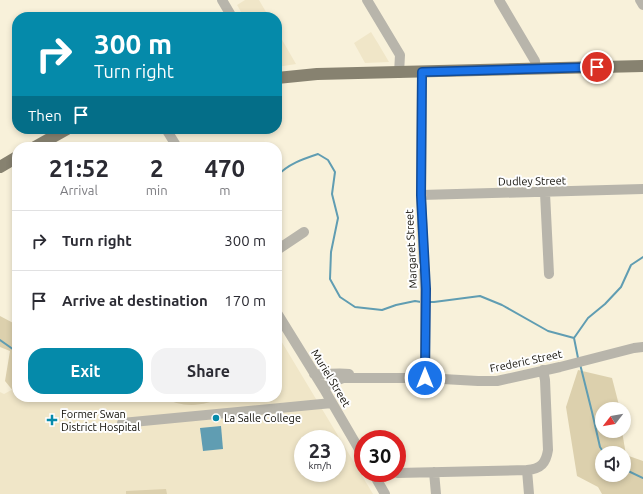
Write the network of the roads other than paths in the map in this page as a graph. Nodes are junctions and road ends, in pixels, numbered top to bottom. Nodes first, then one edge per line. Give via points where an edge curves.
1 (222, 0) edge
2 (367, 0) edge
3 (499, 0) edge
4 (640, 0) edge
5 (643, 5) edge
6 (229, 12) edge
7 (643, 66) edge
8 (536, 69) junction
9 (422, 72) junction
10 (399, 73) junction
11 (282, 78) edge
12 (58, 134) edge
13 (45, 142) edge
14 (12, 162) edge
15 (0, 167) edge
16 (643, 189) edge
17 (545, 193) junction
18 (421, 195) junction
19 (304, 232) dead end
20 (282, 247) edge
21 (549, 274) dead end
22 (282, 321) edge
23 (643, 347) edge
24 (543, 370) junction
25 (314, 374) junction
26 (365, 377) junction
27 (425, 378) junction
28 (324, 389) junction
29 (332, 403) junction
30 (122, 423) dead end
31 (354, 441) edge
32 (527, 470) junction
33 (434, 472) junction
34 (406, 473) edge
35 (378, 482) edge
36 (385, 494) edge
37 (436, 494) edge
38 (529, 494) edge

1 - 6 street
2 - 10 street via 400,55
3 - 8 street via 535,61
4 - 5 street
7 - 8 main road
8 - 9 main road
9 - 10 main road
9 - 18 street, Margaret Street
10 - 11 main road via 317,74
12 - 13 main road
14 - 15 main road
16 - 17 street, Dudley Street
17 - 18 street, Dudley Street
17 - 21 street
18 - 27 street, Margaret Street via 426,289
19 - 20 street
22 - 25 street, Muriel Street
23 - 24 street, Frederic Street
24 - 27 street, Frederic Street via 497,381
24 - 32 street via 548,450 545,463 541,467
25 - 26 street, Frederic Street via 338,372
25 - 28 street, Muriel Street
26 - 27 street, Frederic Street
26 - 28 street, Frederic Street via 343,378 330,383
28 - 29 street, Muriel Street
29 - 30 street
29 - 31 street, Muriel Street
32 - 33 street
32 - 38 street
33 - 34 street
33 - 37 street
35 - 36 street

